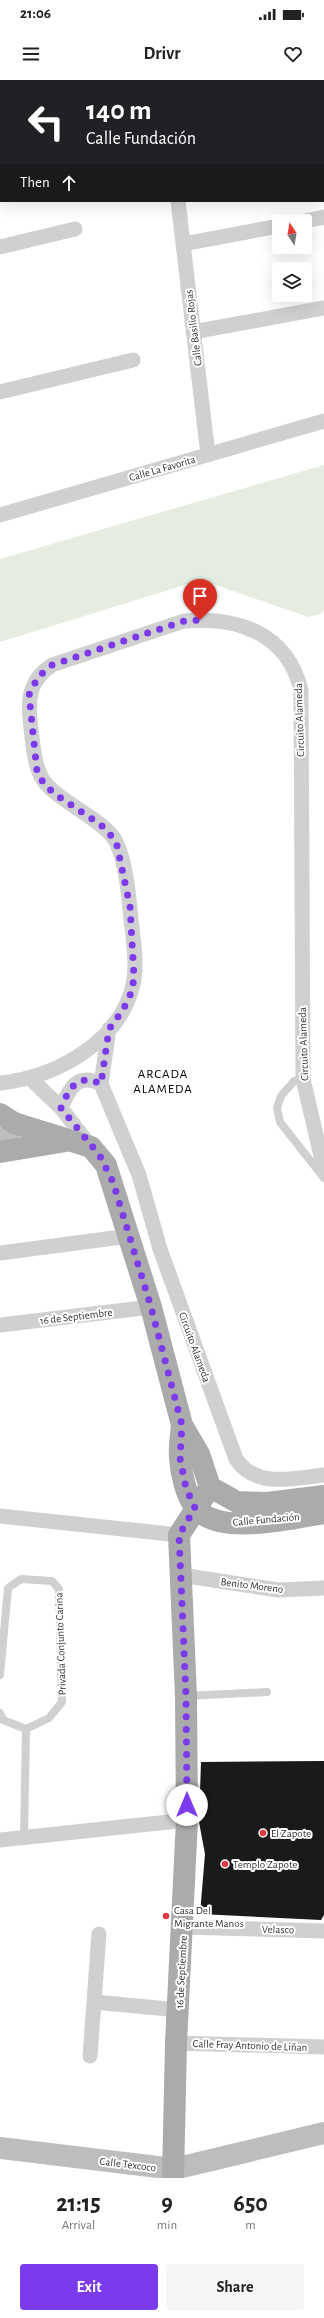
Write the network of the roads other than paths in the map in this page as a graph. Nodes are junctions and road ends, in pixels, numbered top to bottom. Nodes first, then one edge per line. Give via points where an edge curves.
1 (178, 202) edge
2 (324, 217) edge
3 (312, 219) edge
4 (272, 227) edge
5 (75, 229) dead end
6 (183, 244) junction
7 (0, 247) edge
8 (324, 308) edge
9 (193, 332) junction
10 (133, 360) dead end
11 (0, 392) edge
12 (324, 421) edge
13 (208, 455) junction
14 (0, 515) edge
15 (109, 1029) junction
16 (31, 1078) junction
17 (303, 1079) junction
18 (0, 1083) edge
19 (101, 1084) junction
20 (61, 1108) junction
21 (3, 1116) edge
22 (69, 1141) junction
23 (92, 1147) junction
24 (0, 1150) edge
25 (324, 1169) edge
26 (324, 1178) edge
27 (129, 1236) junction
28 (0, 1253) edge
29 (151, 1307) junction
30 (0, 1325) edge
31 (182, 1425) junction
32 (324, 1475) edge
33 (210, 1487) junction
34 (324, 1496) edge
35 (195, 1508) junction
36 (324, 1513) edge
37 (0, 1516) edge
38 (179, 1535) junction
39 (181, 1575) junction
40 (324, 1588) edge
41 (0, 1675) edge
42 (267, 1692) dead end
43 (186, 1696) junction
44 (0, 1713) edge
45 (26, 1729) junction
46 (187, 1820) junction
47 (24, 1837) junction
48 (0, 1840) edge
49 (183, 1927) junction
50 (324, 1931) edge
51 (99, 1934) dead end
52 (94, 2002) junction
53 (179, 2010) junction
54 (176, 2043) junction
55 (324, 2047) edge
56 (90, 2056) dead end
57 (324, 2133) edge
58 (0, 2148) edge
59 (173, 2174) edge

1 - 6 street, Calle Basilio Rojas
2 - 3 street
4 - 6 street
5 - 7 street
6 - 9 street, Calle Basilio Rojas
8 - 9 street
9 - 13 street, Calle Basilio Rojas
10 - 11 street
12 - 13 street, Calle La Favorita
13 - 14 street, Calle La Favorita
15 - 16 street, Circuito Alameda via 69,1063
15 - 17 street, Circuito Alameda via 123,1010 132,991 134,977 130,906 119,850 116,841 101,825 44,784 37,771 29,695 38,677 52,665 184,621 229,622 249,628 278,645 291,663 301,690
15 - 19 street, Circuito Alameda
16 - 18 street, Circuito Alameda
16 - 20 street
17 - 25 street, Circuito Alameda
17 - 26 lane via 294,1081 281,1096 278,1108 280,1122
19 - 20 street via 90,1080 78,1082 69,1090
19 - 32 street, Circuito Alameda via 139,1175 160,1249 236,1459 243,1469 260,1478 283,1479
20 - 23 street
21 - 22 main road
21 - 24 street via 8,1140
22 - 23 main road
22 - 24 main road
23 - 27 main road via 106,1165
27 - 28 street
27 - 29 main road
29 - 30 street, 16 de Septiembre
29 - 31 main road
31 - 33 main road via 199,1454
31 - 35 main road via 180,1458 186,1488
33 - 34 main road, Calle Fundación via 237,1502 267,1503
33 - 35 main road
35 - 36 main road, Calle Fundación via 210,1518 231,1524
35 - 38 main road
37 - 38 street
38 - 39 main road, 16 de Septiembre
39 - 40 street, Benito Moreno via 278,1590
39 - 43 main road, 16 de Septiembre
41 - 45 lane, Privada Conjunto Carina via 8,1588 21,1579 52,1581 60,1589 62,1702 49,1718
42 - 43 lane
43 - 46 main road, 16 de Septiembre
44 - 45 lane via 3,1720
45 - 47 lane
46 - 47 street
46 - 49 main road, 16 de Septiembre
47 - 48 street
49 - 50 street, Velasco
49 - 53 main road, 16 de Septiembre
51 - 52 street
52 - 53 street
52 - 56 street
53 - 54 main road, 16 de Septiembre
54 - 55 street, Calle Fray Antonio de Liñan
54 - 59 main road, 16 de Septiembre
57 - 59 street, Calle Texcoco
58 - 59 street, Calle Texcoco

